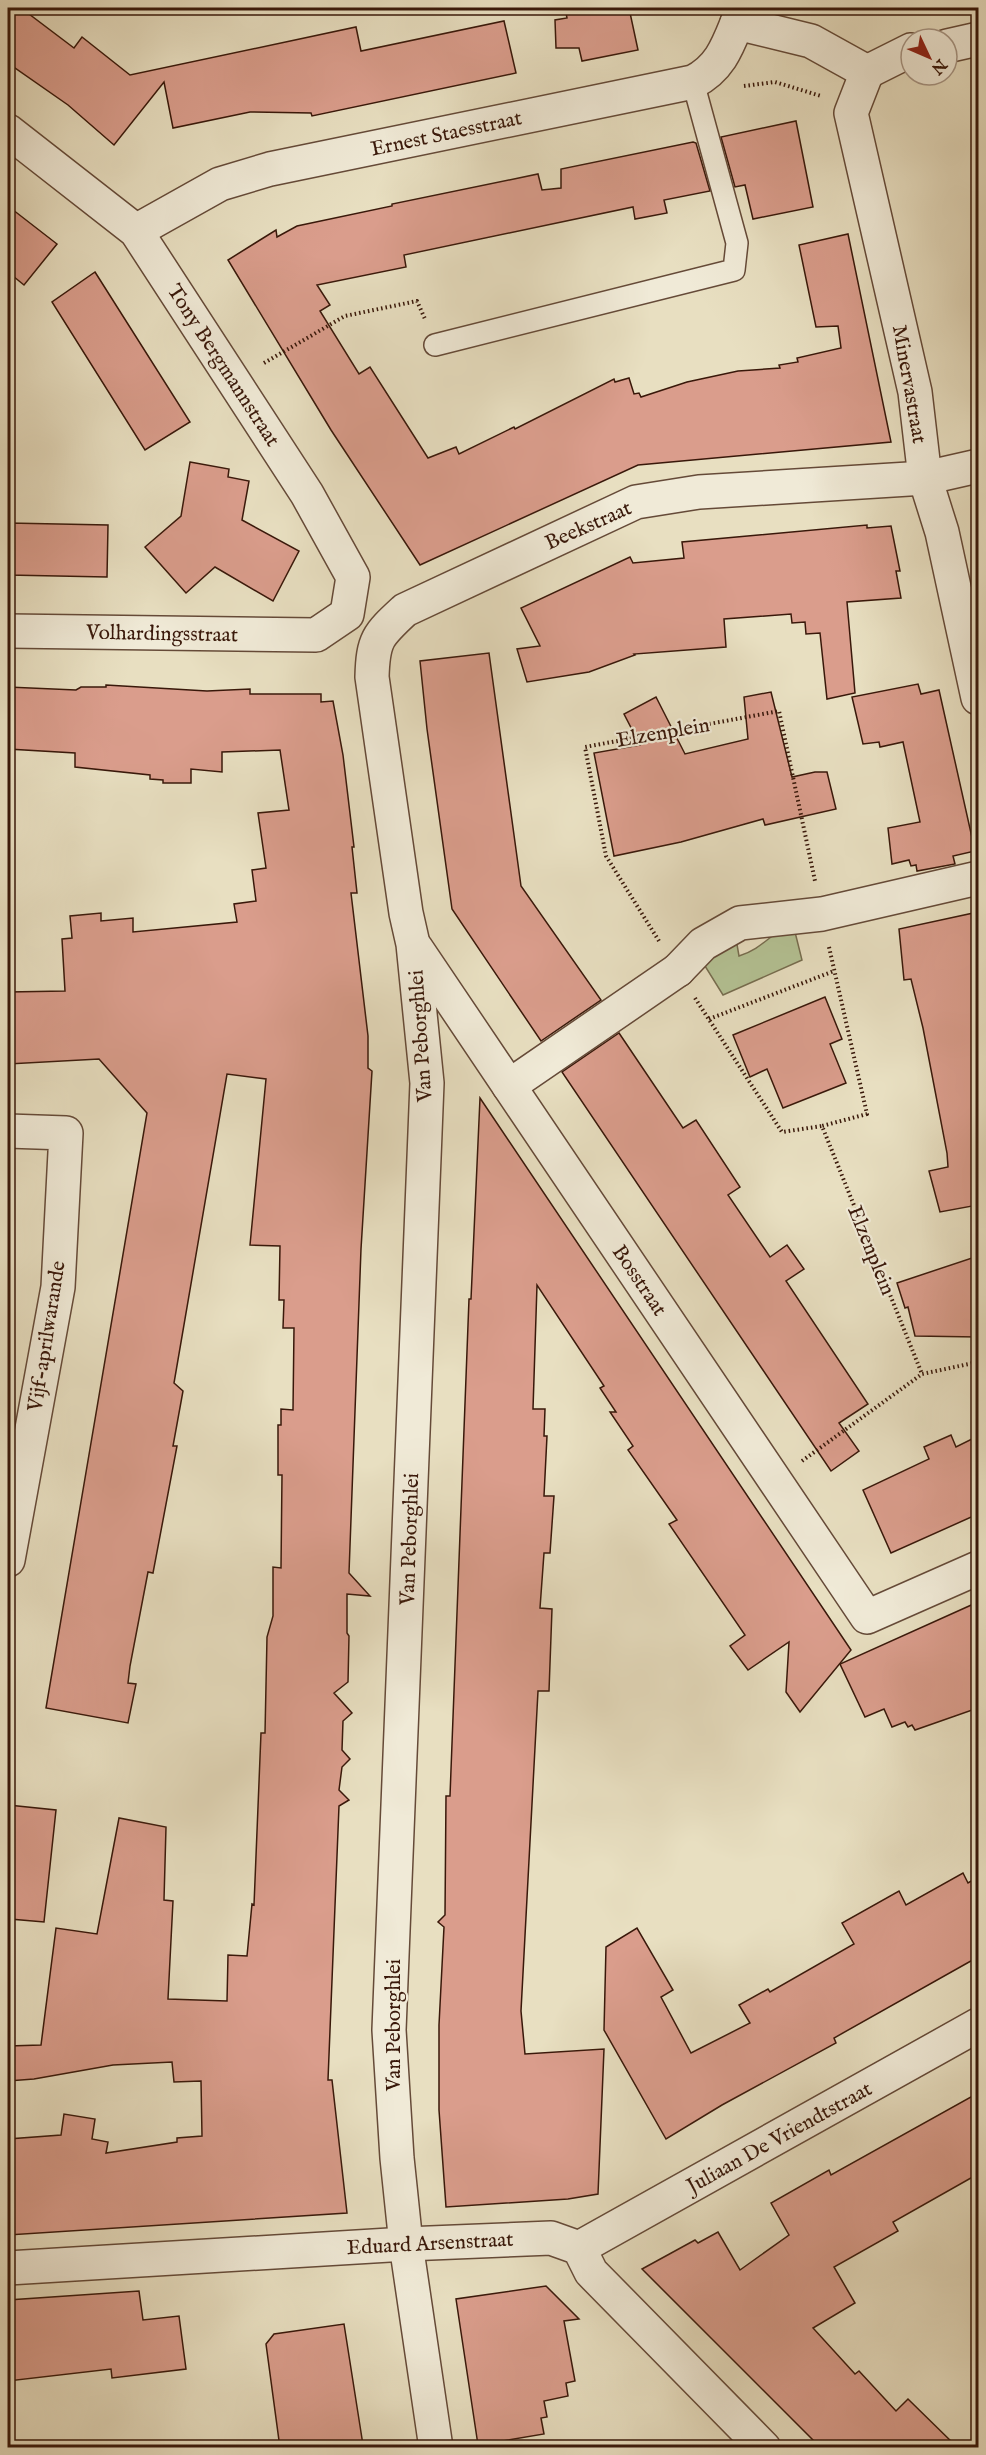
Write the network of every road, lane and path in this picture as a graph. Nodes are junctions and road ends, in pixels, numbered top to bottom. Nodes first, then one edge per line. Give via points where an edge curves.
1 (878, 8) edge
2 (923, 8) edge
3 (735, 15) edge
4 (978, 39) edge
5 (959, 43) edge
6 (899, 56) edge
7 (867, 72) junction
8 (693, 82) junction
9 (851, 113) junction
10 (8, 131) edge
11 (136, 231) junction
12 (435, 345) joint
13 (234, 380) junction
14 (978, 466) edge
15 (925, 478) junction
16 (8, 631) edge
17 (380, 633) joint
18 (316, 635) joint
19 (978, 698) edge
20 (978, 878) edge
21 (822, 914) junction
22 (413, 944) junction
23 (678, 970) junction
24 (834, 971) junction
25 (709, 1019) junction
26 (509, 1086) junction
27 (822, 1126) junction
28 (8, 1131) edge
29 (978, 1362) edge
30 (922, 1374) junction
31 (775, 1481) junction
32 (8, 1560) edge
33 (978, 1568) edge
34 (978, 2025) edge
35 (406, 2244) junction
36 (579, 2248) junction
37 (8, 2268) edge
38 (436, 2448) edge
39 (764, 2448) edge

1 - 2 path
3 - 7 street via 811,41
3 - 8 street, Ernest Staesstraat via 723,57
4 - 5 street
6 - 7 street
7 - 9 street
8 - 9 path via 728,88 776,82 816,93
8 - 11 street, Ernest Staesstraat via 270,169 220,184
8 - 12 lane via 737,243 734,270
9 - 15 street, Minervastraat via 915,392
10 - 11 street, Tony Bergmannstraat
11 - 13 street, Tony Bergmannstraat
12 - 13 path via 417,301 345,316
13 - 18 street, Tony Bergmannstraat via 307,494 352,577 347,614
14 - 15 street, Beekstraat
15 - 17 street, Beekstraat via 711,491 636,502 405,610
15 - 19 street, Minervastraat via 942,532
16 - 18 street, Volhardingsstraat
17 - 22 street, Van Peborghlei via 373,652 372,677
20 - 21 street
21 - 23 street via 740,923 703,944
21 - 23 path, Elzenplein via 779,711 585,747 606,856
21 - 24 path, Elzenplein
22 - 26 street, Bosstraat
22 - 35 street, Van Peborghlei via 428,1083 389,2030
23 - 25 path, Elzenplein
23 - 26 street
24 - 25 path
24 - 27 path, Elzenplein via 867,1114
25 - 27 path, Elzenplein via 782,1132
26 - 31 street, Bosstraat
27 - 30 path, Elzenplein
28 - 32 street, Vijf-aprilwarande via 66,1132 58,1287
29 - 30 path
30 - 31 path
31 - 33 street, Bosstraat via 867,1617
34 - 36 street, Juliaan De Vriendtstraat
35 - 36 street, Eduard Arsenstraat via 551,2238
35 - 37 street, Eduard Arsenstraat
35 - 38 street, Van Peborghlei
36 - 39 street via 591,2272

